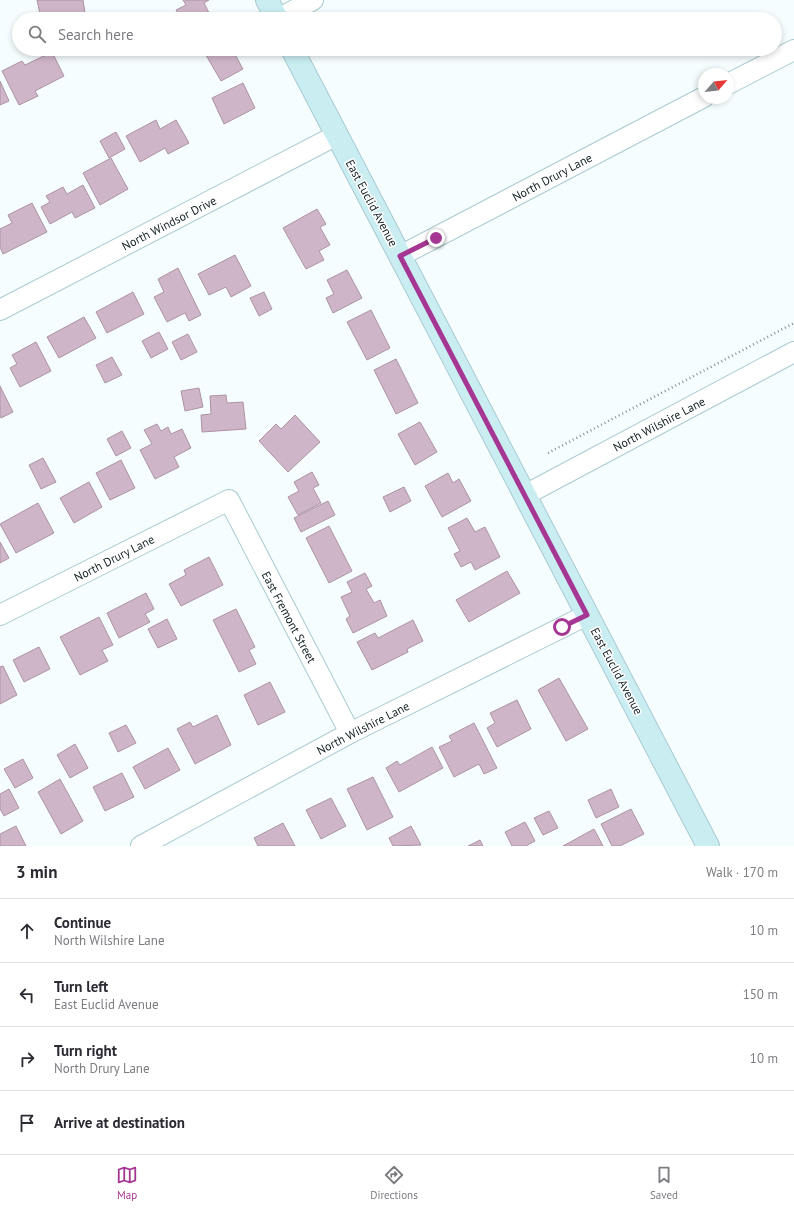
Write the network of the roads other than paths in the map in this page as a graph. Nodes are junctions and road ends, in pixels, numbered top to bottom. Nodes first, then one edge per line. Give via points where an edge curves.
1 (267, 0) edge
2 (313, 0) edge
3 (273, 12) edge
4 (290, 12) edge
5 (794, 50) edge
6 (296, 56) edge
7 (734, 81) edge
8 (698, 100) edge
9 (337, 135) junction
10 (400, 256) junction
11 (0, 310) edge
12 (794, 352) edge
13 (525, 495) junction
14 (228, 500) joint
15 (0, 615) edge
16 (587, 615) junction
17 (350, 733) junction
18 (141, 846) edge
19 (708, 846) edge

1 - 3 main road
2 - 4 street
5 - 7 street
6 - 9 main road, East Euclid Avenue
8 - 10 street, North Drury Lane
9 - 10 main road, East Euclid Avenue
9 - 11 street, North Windsor Drive
10 - 13 main road, East Euclid Avenue
12 - 13 street, North Wilshire Lane
13 - 16 main road, East Euclid Avenue
14 - 15 street, North Drury Lane
14 - 17 street, East Fremont Street
16 - 17 street, North Wilshire Lane
16 - 19 main road, East Euclid Avenue
17 - 18 street, North Wilshire Lane

